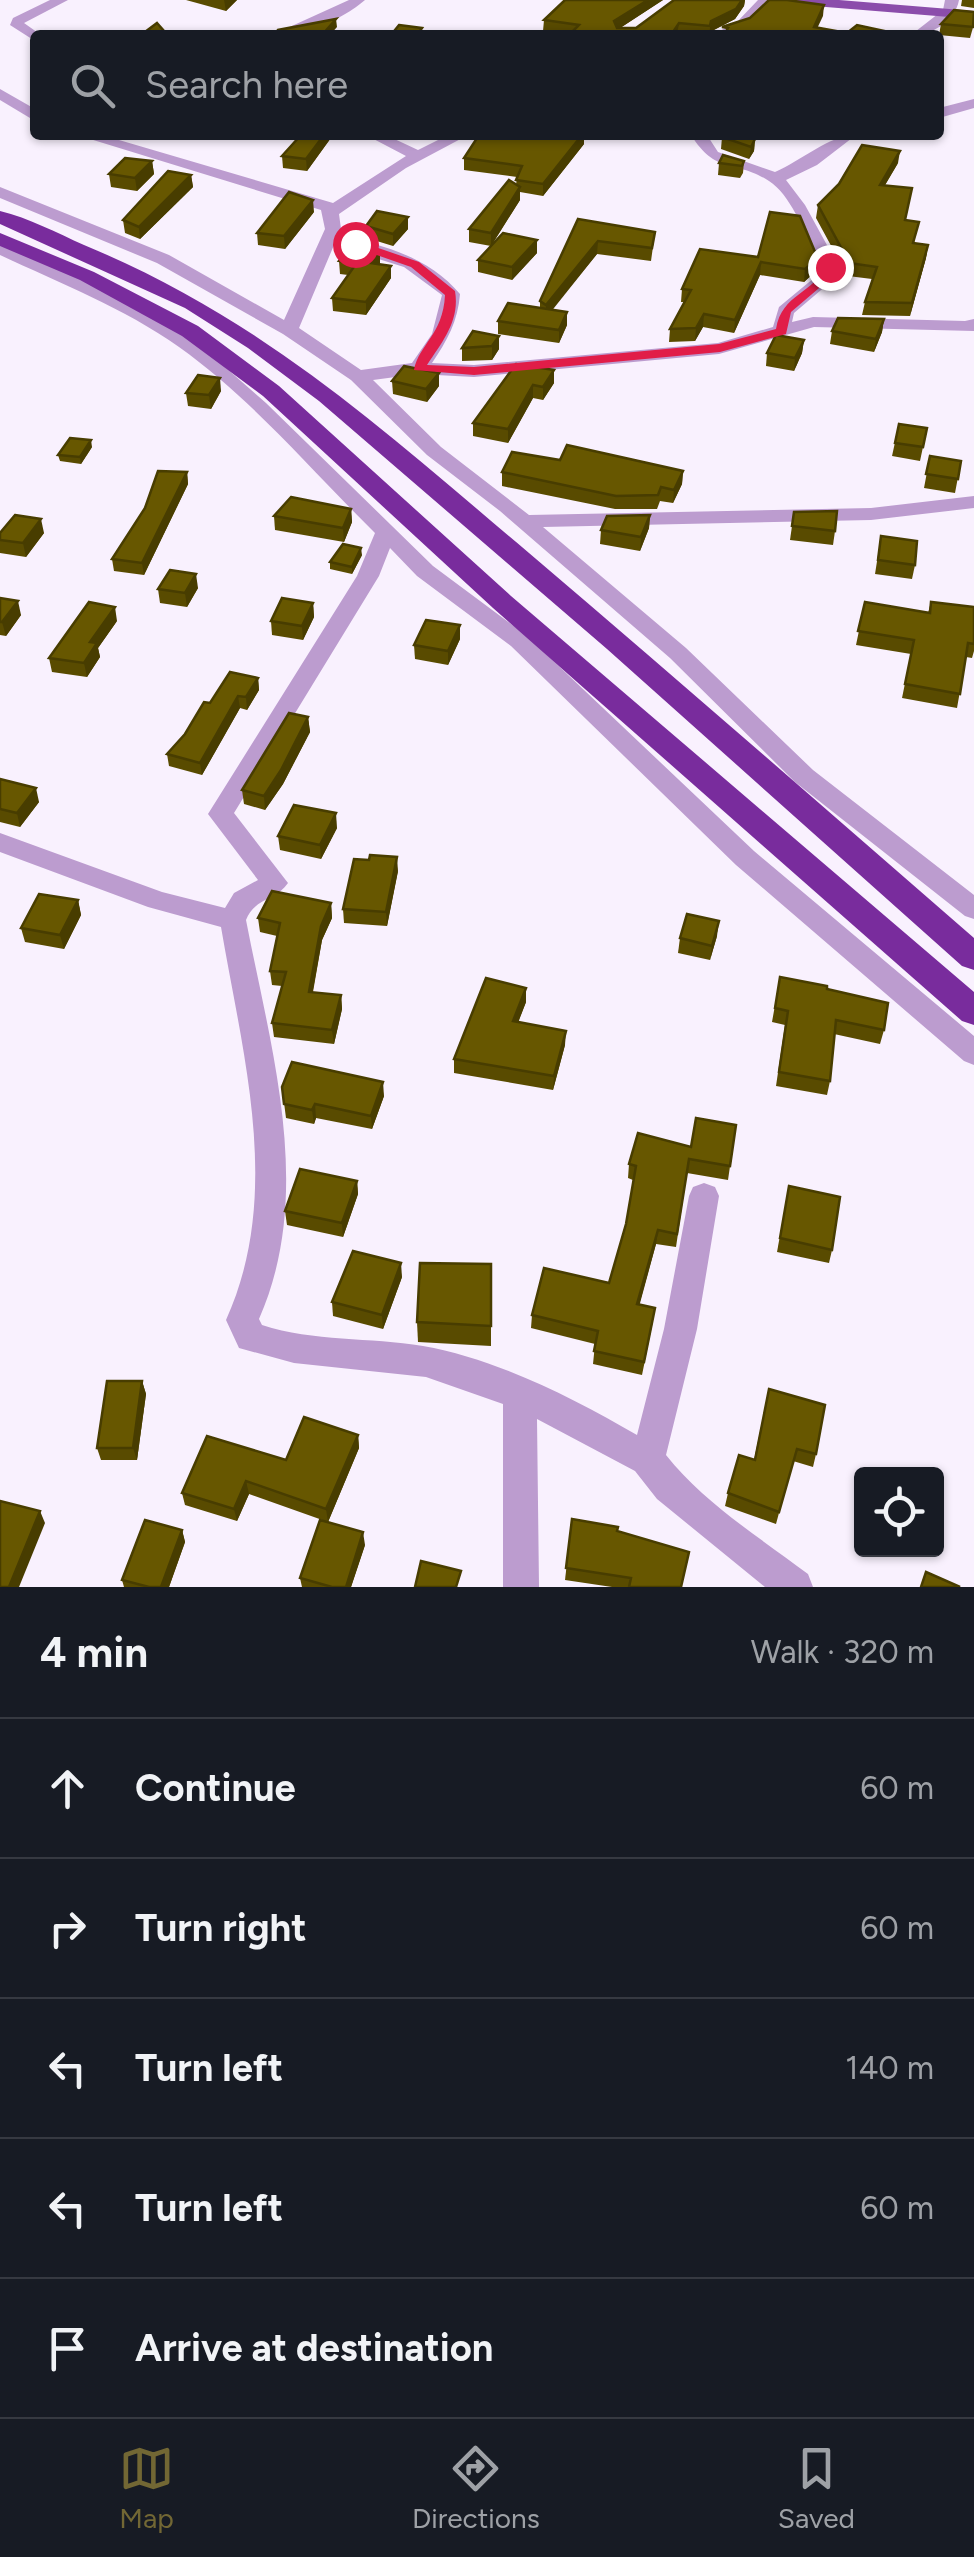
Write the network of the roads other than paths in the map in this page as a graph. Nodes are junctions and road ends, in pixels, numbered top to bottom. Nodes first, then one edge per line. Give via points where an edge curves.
1 (60, 0) edge
2 (358, 0) edge
3 (766, 0) edge
4 (789, 0) edge
5 (951, 6) edge
6 (974, 15) edge
7 (292, 30) edge
8 (730, 30) edge
9 (924, 30) edge
10 (30, 35) edge
11 (0, 92) edge
12 (974, 103) edge
13 (944, 112) edge
14 (30, 113) edge
15 (102, 140) edge
16 (384, 140) edge
17 (450, 140) edge
18 (703, 140) edge
19 (841, 140) edge
20 (418, 156) junction
21 (776, 178) junction
22 (0, 192) edge
23 (331, 212) junction
24 (0, 217) edge
25 (0, 239) edge
26 (328, 239) junction
27 (0, 249) edge
28 (974, 324) edge
29 (289, 330) junction
30 (782, 331) junction
31 (418, 368) junction
32 (358, 376) junction
33 (974, 502) edge
34 (524, 522) junction
35 (386, 531) junction
36 (0, 842) edge
37 (974, 909) edge
38 (234, 920) junction
39 (974, 957) edge
40 (974, 1012) edge
41 (974, 1053) edge
42 (704, 1196) dead end
43 (520, 1395) junction
44 (646, 1459) junction
45 (521, 1587) edge
46 (795, 1587) edge

1 - 10 street via 18,21
2 - 7 street
3 - 8 street
4 - 5 main road
5 - 6 main road
5 - 9 street
11 - 14 street
12 - 13 street
15 - 23 street
16 - 20 street
17 - 20 street
18 - 21 street via 712,155
19 - 21 street
20 - 23 street
21 - 30 street via 830,267 785,311
22 - 29 street via 163,258
23 - 26 street
24 - 39 highway via 218,318 301,379 543,578
25 - 40 highway via 190,331 271,391 502,602
26 - 29 street
26 - 31 street via 415,264 451,294 442,335
27 - 35 street via 113,300 186,343
28 - 30 street via 814,322
29 - 32 street
30 - 31 street via 720,348 474,371
31 - 32 street
32 - 34 street via 434,452
33 - 34 street via 870,514
34 - 37 street via 678,653 804,776
35 - 38 street via 368,576 221,814 276,884 249,894
35 - 41 street via 424,571 519,641 745,858
36 - 38 street via 157,900
38 - 43 street via 270,1133 271,1215 262,1273 242,1320 251,1337 280,1348 425,1362
42 - 44 street via 689,1288
43 - 44 street
43 - 45 street
44 - 46 street via 668,1487

